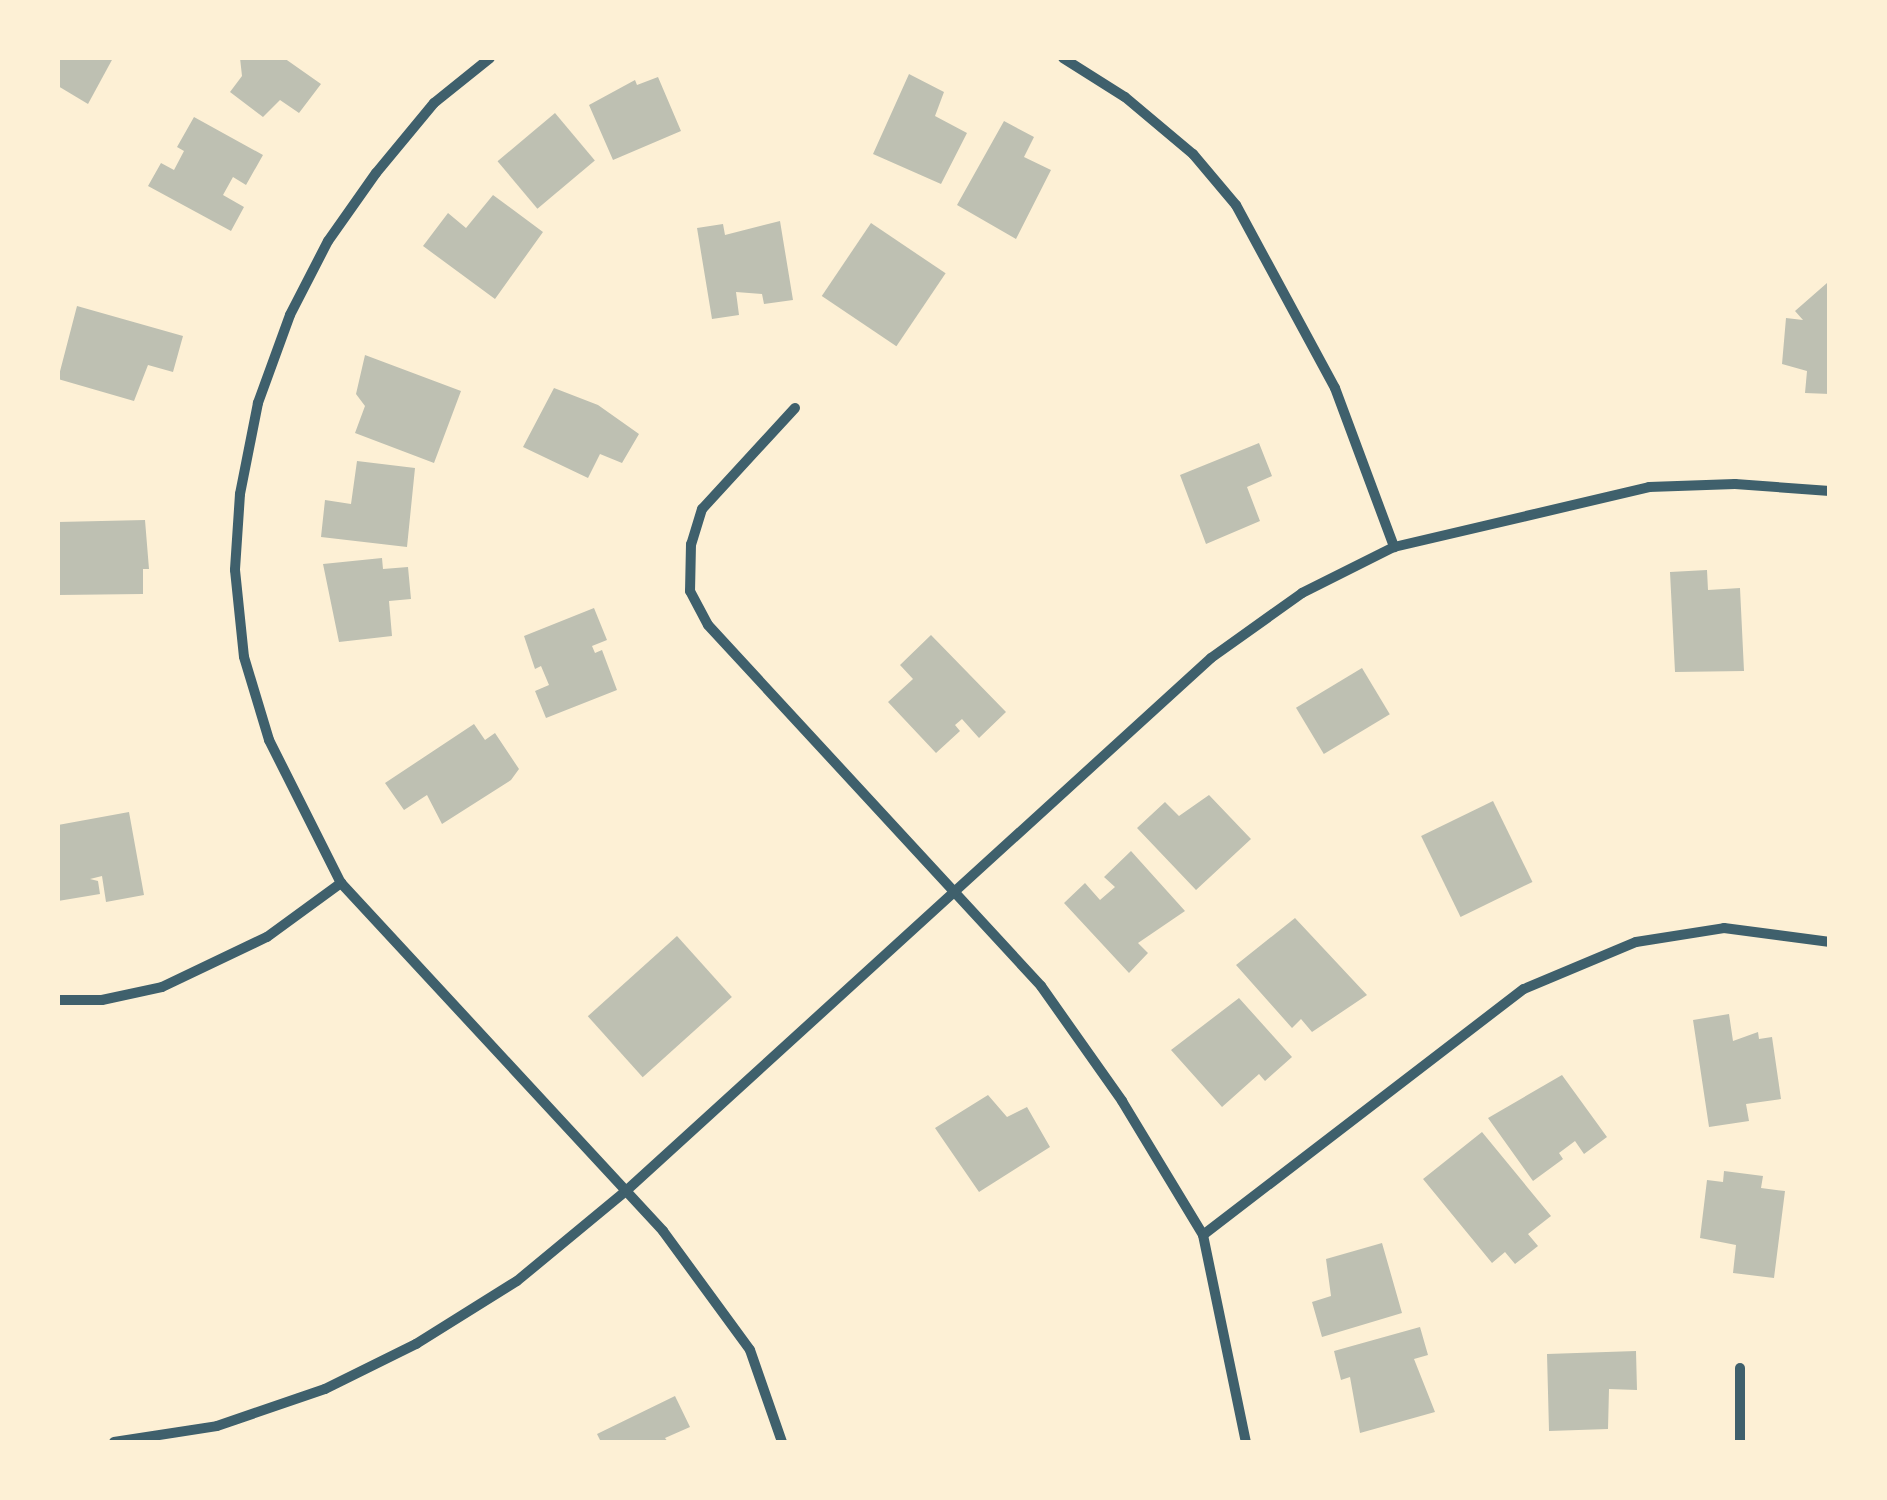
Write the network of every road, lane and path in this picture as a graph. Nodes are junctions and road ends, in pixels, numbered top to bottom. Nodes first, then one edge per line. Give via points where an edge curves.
1 (490, 58) edge
2 (1063, 58) edge
3 (795, 408) dead end
4 (1830, 491) edge
5 (1394, 548) junction
6 (341, 882) junction
7 (956, 890) junction
8 (1830, 942) edge
9 (58, 1000) edge
10 (628, 1190) junction
11 (1203, 1235) junction
12 (1740, 1368) dead end
13 (114, 1442) edge
14 (782, 1442) edge
15 (1246, 1442) edge
16 (1740, 1442) edge

1 - 6 street via 434,103 328,241 290,314 258,403 240,494 235,570 244,657 270,740
2 - 5 street via 1126,96 1193,154 1236,206 1334,388
3 - 7 street via 702,509 691,544 690,591 708,625
4 - 5 street via 1735,484 1650,488
5 - 7 street via 1302,592 1210,658
6 - 9 street via 267,938 162,987 102,1000
6 - 10 street
7 - 10 street
7 - 11 street via 1042,986
8 - 11 street via 1724,928 1636,942 1524,988
10 - 13 street via 518,1281 416,1344 324,1389 217,1426
10 - 14 street via 750,1350
11 - 15 street
12 - 16 street

